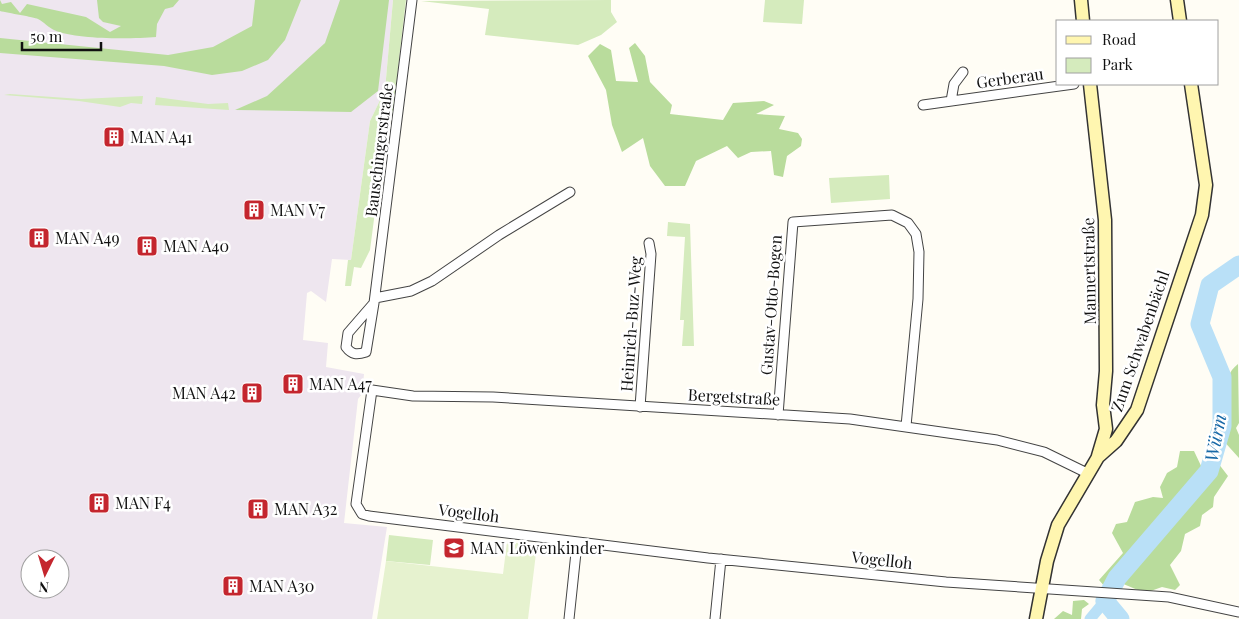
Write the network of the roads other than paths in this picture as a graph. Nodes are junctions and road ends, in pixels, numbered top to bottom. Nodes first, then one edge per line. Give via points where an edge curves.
1 (412, 0) edge
2 (1081, 0) edge
3 (1177, 0) edge
4 (1083, 20) edge
5 (1180, 20) edge
6 (963, 72) dead end
7 (1067, 85) edge
8 (1090, 85) edge
9 (1191, 85) edge
10 (951, 101) junction
11 (923, 105) dead end
12 (570, 192) dead end
13 (649, 243) dead end
14 (375, 300) junction
15 (640, 407) junction
16 (778, 414) junction
17 (906, 426) junction
18 (1098, 457) junction
19 (1087, 473) junction
20 (359, 510) joint
21 (577, 543) junction
22 (721, 559) junction
23 (1041, 589) junction
24 (1239, 612) edge
25 (569, 619) edge
26 (715, 619) edge
27 (1036, 619) edge

1 - 14 street, Bauschingerstraße
2 - 4 street
3 - 5 street
6 - 10 street, Gerberau via 954,84
7 - 10 street, Gerberau
8 - 18 street, Mannertstraße via 1105,220 1106,371 1103,405 1106,429
9 - 18 street, Zum Schwabenbächl via 1206,185 1202,215 1137,410 1116,441
10 - 11 street, Gerberau
12 - 14 street via 432,281 412,291
13 - 15 street, Heinrich-Buz-Weg
14 - 14 street, Bauschingerstraße via 348,333 346,347 357,355 366,352
15 - 16 street, Bergetstraße
15 - 20 street, Bergetstraße via 493,397 413,396 372,390 357,483 356,504
16 - 17 street, Bergetstraße
16 - 17 street, Gustav-Otto-Bogen via 793,222 892,215 908,223 916,234 919,252 918,299
17 - 19 street, Bergetstraße via 1026,447
18 - 19 street, Zum Schwabenbächl
19 - 23 street, Zum Schwabenbächl via 1058,525
20 - 21 street, Vogelloh via 369,516
21 - 22 street, Vogelloh
21 - 25 street
22 - 23 street, Vogelloh
22 - 26 street
23 - 24 street, Vogelloh via 1169,597
23 - 27 street, Zum Schwabenbächl

